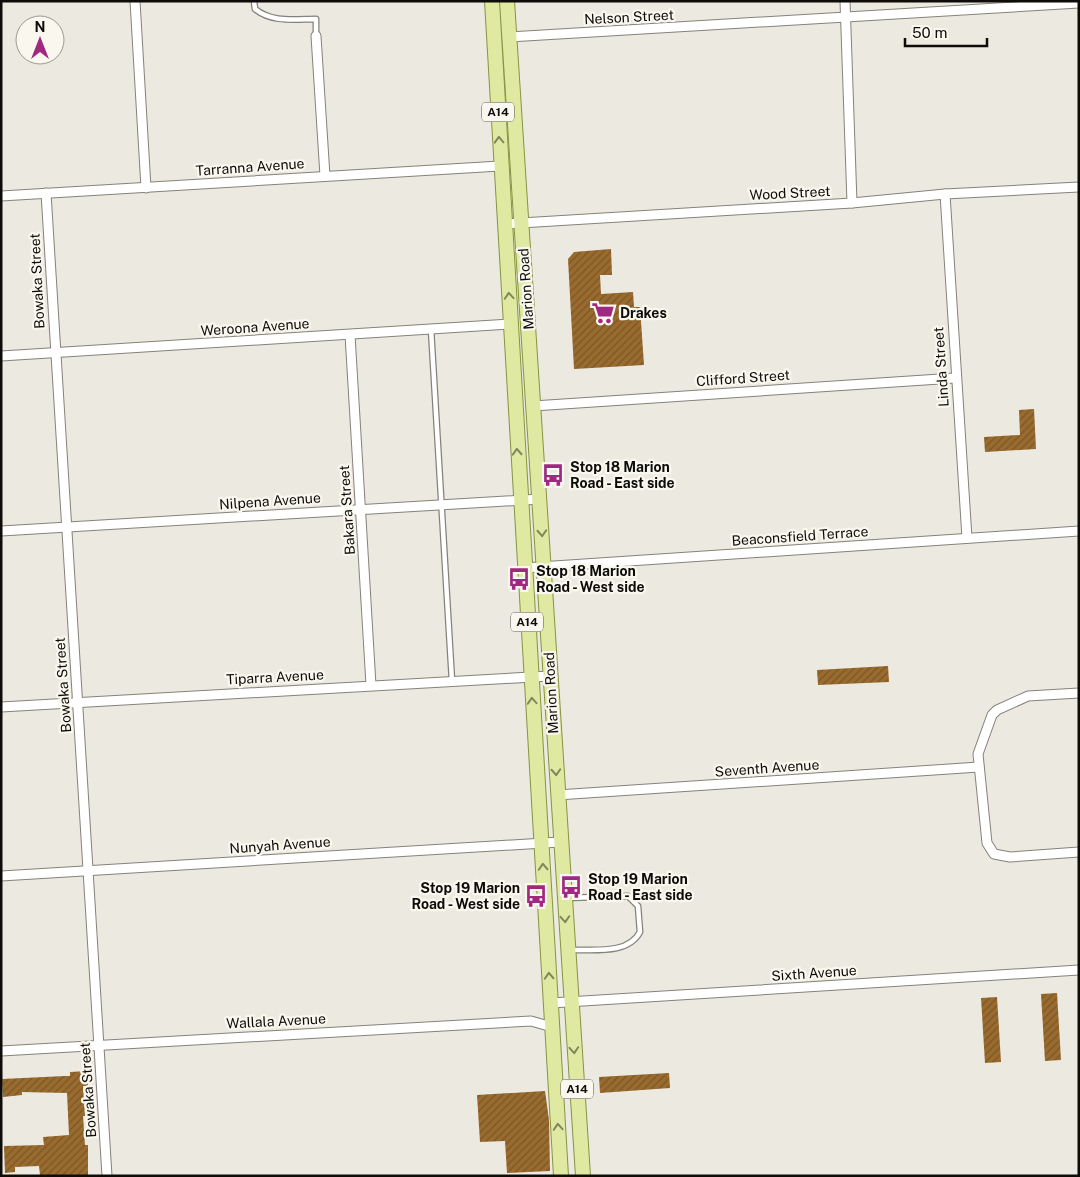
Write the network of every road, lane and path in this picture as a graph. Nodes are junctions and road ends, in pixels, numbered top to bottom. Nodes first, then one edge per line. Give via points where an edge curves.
1 (135, 1) edge
2 (254, 1) edge
3 (492, 1) edge
4 (507, 1) edge
5 (845, 1) edge
6 (1079, 3) edge
7 (846, 19) junction
8 (316, 36) joint
9 (509, 37) junction
10 (500, 166) junction
11 (325, 176) junction
12 (1079, 187) edge
13 (146, 188) junction
14 (46, 193) junction
15 (945, 194) junction
16 (1, 196) edge
17 (852, 203) junction
18 (521, 223) junction
19 (503, 224) junction
20 (511, 324) junction
21 (431, 329) junction
22 (350, 335) junction
23 (55, 353) junction
24 (1, 356) edge
25 (955, 378) junction
26 (514, 388) junction
27 (533, 406) junction
28 (540, 499) junction
29 (520, 501) junction
30 (442, 504) junction
31 (361, 509) junction
32 (66, 527) junction
33 (1079, 531) edge
34 (1, 532) edge
35 (967, 538) junction
36 (544, 567) junction
37 (524, 568) junction
38 (550, 676) junction
39 (531, 677) junction
40 (452, 680) junction
41 (371, 684) junction
42 (1079, 693) edge
43 (78, 702) junction
44 (1, 707) edge
45 (979, 767) junction
46 (558, 795) junction
47 (560, 842) junction
48 (541, 843) junction
49 (1079, 852) edge
50 (88, 871) junction
51 (1, 876) edge
52 (564, 898) junction
53 (567, 950) junction
54 (1079, 970) edge
55 (570, 1002) junction
56 (550, 1003) junction
57 (552, 1027) junction
58 (98, 1045) junction
59 (1, 1051) edge
60 (107, 1176) edge
61 (561, 1176) edge
62 (582, 1176) edge

1 - 13 street
2 - 8 lane via 255,9 276,19 316,19
10 -> 3 main road, Marion Road / A14
4 - 9 main road, Marion Road / A14
5 - 7 street
6 - 7 street, Nelson Street
7 - 9 street, Nelson Street
7 - 17 street
8 - 11 street
9 - 18 main road, Marion Road / A14
10 - 11 street, Tarranna Avenue
10 - 19 main road, Marion Road / A14
11 - 13 street, Tarranna Avenue
12 - 15 street, Wood Street
13 - 14 street, Tarranna Avenue
14 - 16 street, Tarranna Avenue
14 - 23 street, Bowaka Street
15 - 17 street, Wood Street
15 - 25 street, Linda Street
17 - 18 street, Wood Street
18 - 19 street, Wood Street
18 - 27 main road, Marion Road / A14
20 -> 19 main road, Marion Road / A14
20 - 21 street, Weroona Avenue
20 - 26 main road, Marion Road / A14
21 - 22 street, Weroona Avenue
21 - 30 lane
22 - 23 street, Weroona Avenue
22 - 31 street, Bakara Street
23 - 24 street, Weroona Avenue
23 - 32 street, Bowaka Street
25 - 27 street, Clifford Street
25 - 35 street, Linda Street
26 - 27 main road
29 -> 26 main road, Marion Road / A14
27 - 28 main road, Marion Road / A14
28 - 29 street, Nilpena Avenue
28 -> 36 main road, Marion Road / A14
29 - 30 street, Nilpena Avenue
29 - 37 main road, Marion Road / A14
30 - 31 street, Nilpena Avenue
30 - 40 lane
31 - 32 street, Nilpena Avenue
31 - 41 street, Bakara Street
32 - 34 street, Nilpena Avenue
32 - 43 street, Bowaka Street
33 - 35 street, Beaconsfield Terrace
35 - 36 street, Beaconsfield Terrace
36 - 37 street, Beaconsfield Terrace
36 - 38 main road, Marion Road / A14
37 - 39 main road, Marion Road / A14
38 - 39 street, Tiparra Avenue
38 -> 46 main road, Marion Road / A14
39 - 40 street, Tiparra Avenue
48 -> 39 main road, Marion Road / A14
40 - 41 street, Tiparra Avenue
41 - 43 street, Tiparra Avenue
42 - 45 street via 1028,696 997,710 980,743
43 - 44 street, Tiparra Avenue
43 - 50 street, Bowaka Street
45 - 46 street, Seventh Avenue
45 - 49 street via 987,844 994,854 1010,857
46 - 47 main road, Marion Road / A14
47 - 48 street, Nunyah Avenue
47 - 52 main road, Marion Road / A14
48 - 50 street, Nunyah Avenue
56 -> 48 main road, Marion Road / A14
50 - 51 street, Nunyah Avenue
50 - 58 street, Bowaka Street
52 -> 53 main road, Marion Road / A14
52 - 53 lane via 628,896 638,906 640,932 635,940 623,947
53 - 55 main road, Marion Road / A14
54 - 55 street, Sixth Avenue
55 - 56 street, Sixth Avenue
55 -> 62 main road, Marion Road / A14
56 - 57 main road, Marion Road / A14
57 - 58 street, Wallala Avenue via 531,1021
61 -> 57 main road, Marion Road / A14
58 - 59 street, Wallala Avenue
58 - 60 street, Bowaka Street

